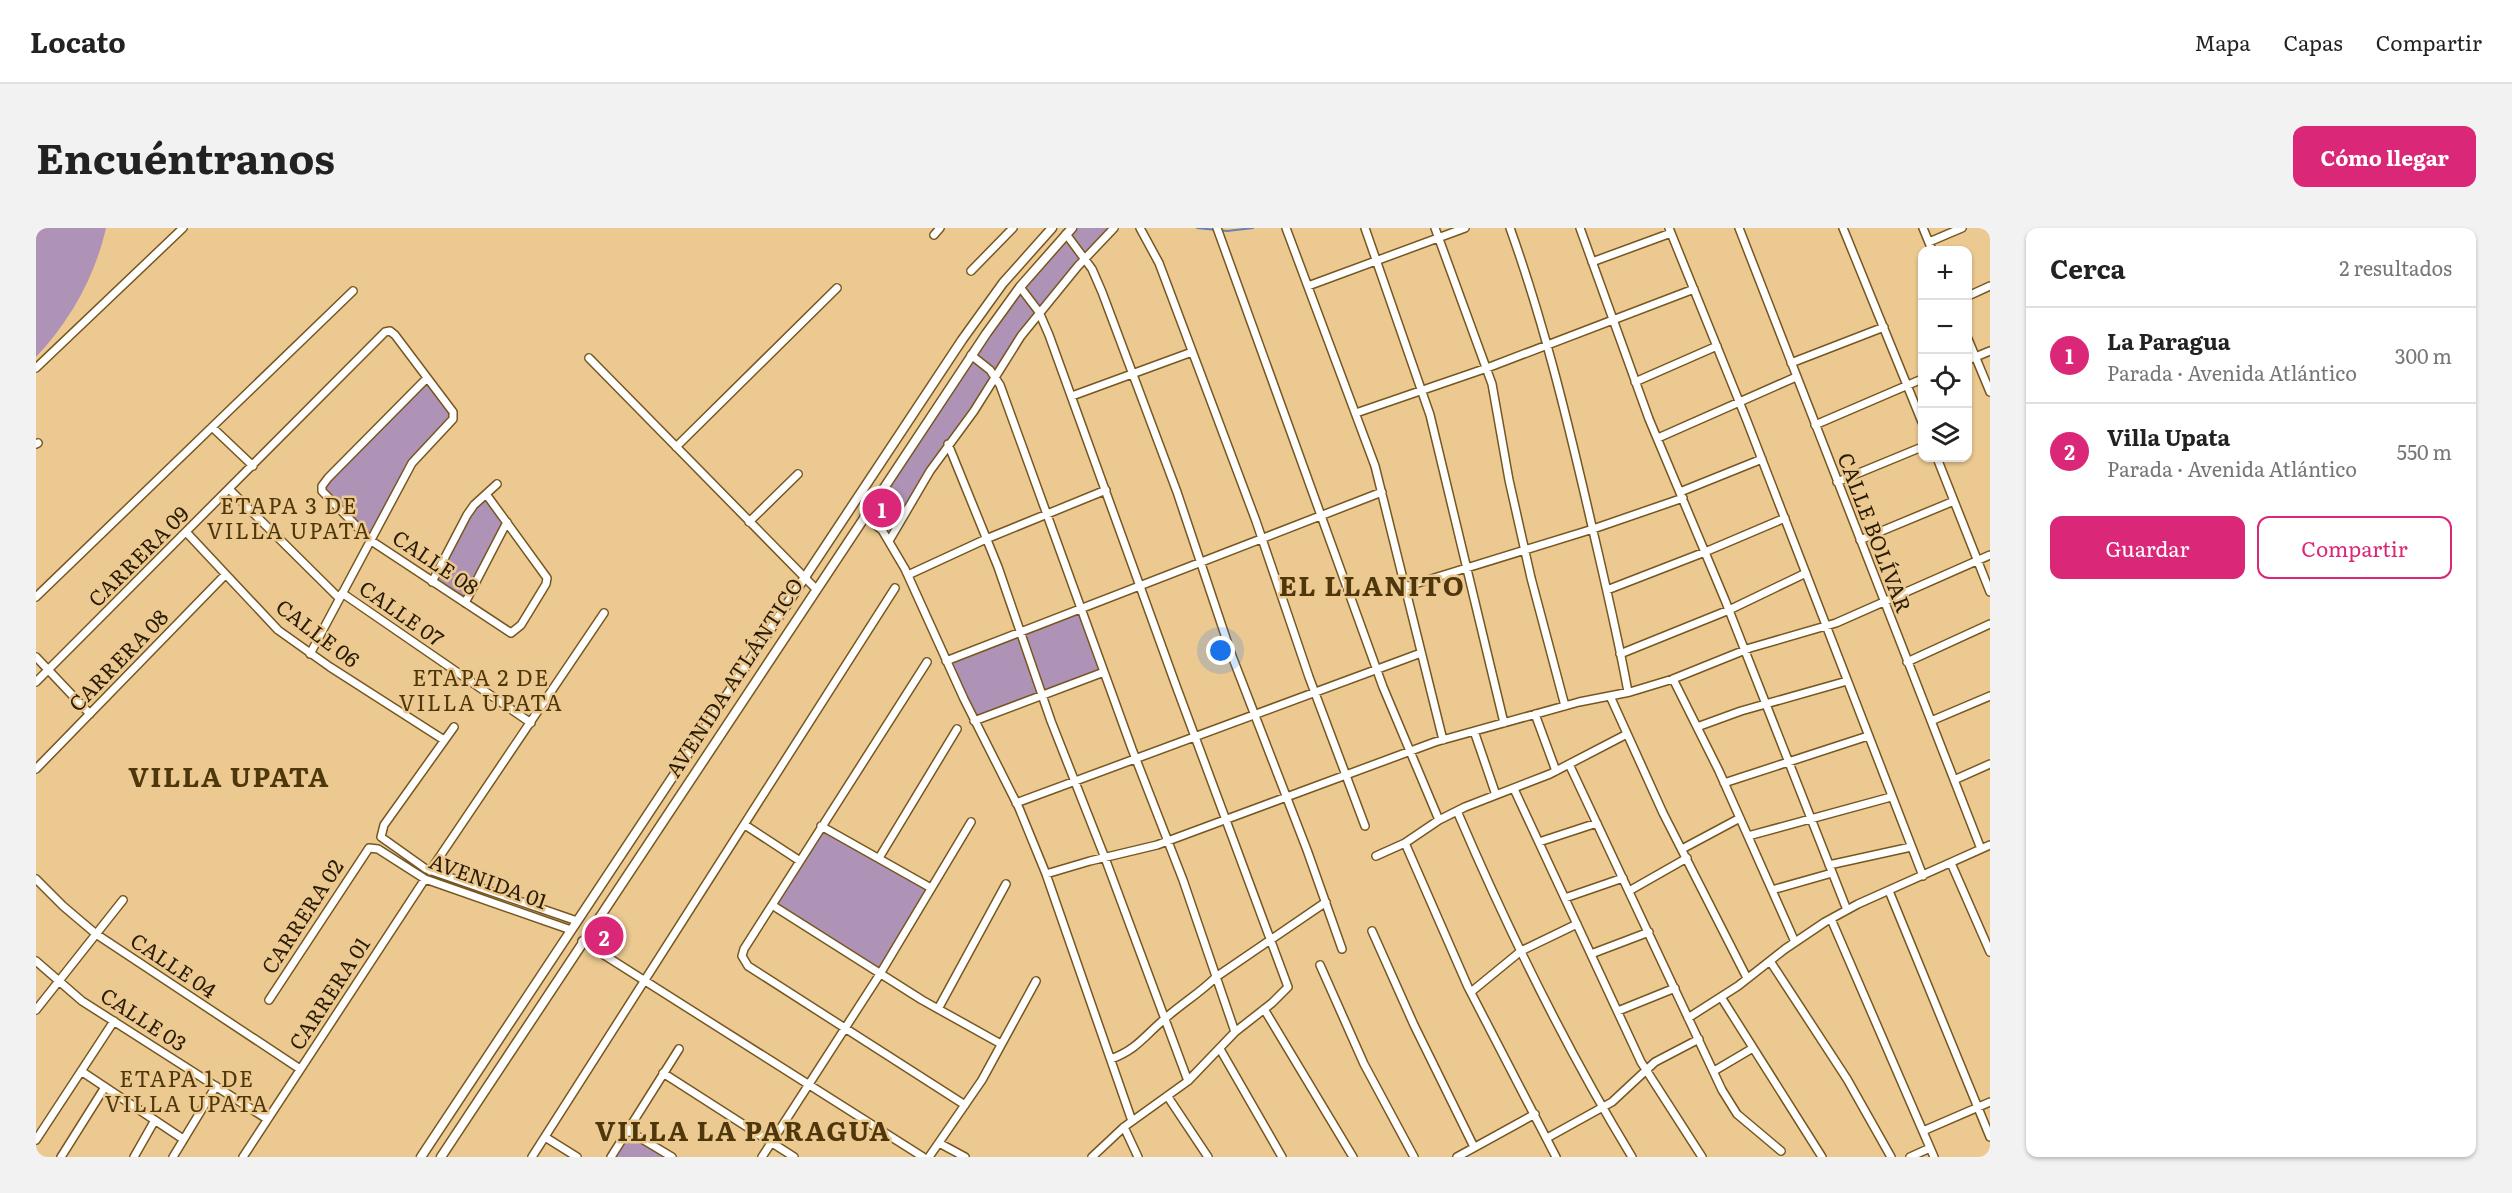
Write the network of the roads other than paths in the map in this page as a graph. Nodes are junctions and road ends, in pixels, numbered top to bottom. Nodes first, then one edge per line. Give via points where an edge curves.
1 (183, 228) edge
2 (940, 228) edge
3 (1013, 228) edge
4 (1052, 228) edge
5 (1114, 228) edge
6 (1140, 228) edge
7 (1217, 228) edge
8 (1286, 228) edge
9 (1365, 228) edge
10 (1436, 228) edge
11 (1465, 228) edge
12 (1509, 228) edge
13 (1580, 228) edge
14 (1739, 228) edge
15 (1843, 228) edge
16 (1923, 228) edge
17 (1962, 228) edge
18 (1670, 230) edge
19 (1069, 231) edge
20 (933, 235) dead end
21 (1439, 237) junction
22 (1929, 242) junction
23 (1930, 246) edge
24 (1085, 259) junction
25 (1377, 261) junction
26 (1592, 262) junction
27 (971, 271) dead end
28 (1308, 286) junction
29 (1990, 286) edge
30 (1020, 287) junction
31 (837, 288) dead end
32 (1694, 290) junction
33 (353, 291) dead end
34 (1972, 294) edge
35 (1039, 312) junction
36 (1612, 321) junction
37 (1884, 327) junction
38 (1548, 346) junction
39 (1717, 346) junction
40 (1972, 349) edge
41 (1990, 351) edge
42 (1192, 352) junction
43 (971, 355) junction
44 (1975, 357) junction
45 (589, 358) dead end
46 (1972, 358) edge
47 (1791, 363) junction
48 (36, 368) edge
49 (1487, 368) junction
50 (1131, 373) junction
51 (996, 376) junction
52 (1796, 377) junction
53 (427, 378) junction
54 (1918, 381) edge
55 (1635, 382) junction
56 (1908, 385) junction
57 (1422, 391) junction
58 (1990, 392) edge
59 (1072, 396) junction
60 (1740, 403) junction
61 (1918, 410) edge
62 (1356, 413) junction
63 (1815, 425) junction
64 (212, 427) junction
65 (1658, 438) junction
66 (948, 444) junction
67 (676, 447) junction
68 (1918, 449) edge
69 (1762, 459) junction
70 (1938, 462) edge
71 (253, 466) junction
72 (798, 474) dead end
73 (1837, 482) junction
74 (497, 484) dead end
75 (230, 490) junction
76 (1106, 490) junction
77 (1382, 492) junction
78 (486, 494) junction
79 (1682, 495) junction
80 (1954, 501) junction
81 (1047, 514) junction
82 (1321, 515) junction
83 (864, 516) junction
84 (1785, 518) junction
85 (507, 522) junction
86 (749, 522) junction
87 (1593, 529) junction
88 (187, 533) junction
89 (1261, 538) junction
90 (986, 539) junction
91 (370, 540) junction
92 (889, 540) junction
93 (1860, 540) junction
94 (1524, 549) junction
95 (1705, 552) junction
96 (1990, 555) edge
97 (1200, 560) junction
98 (1977, 561) junction
99 (1465, 568) junction
100 (1806, 573) junction
101 (225, 575) junction
102 (908, 575) junction
103 (804, 578) junction
104 (432, 582) junction
105 (1140, 585) junction
106 (1405, 586) junction
107 (896, 588) dead end
108 (816, 589) junction
109 (1607, 590) junction
110 (1990, 592) edge
111 (341, 596) junction
112 (36, 597) edge
113 (1884, 602) junction
114 (465, 603) junction
115 (1081, 608) junction
116 (1729, 610) junction
117 (604, 614) dead end
118 (1990, 624) edge
119 (1827, 626) junction
120 (1021, 631) junction
121 (1744, 650) junction
122 (1421, 653) junction
123 (310, 654) junction
124 (1620, 654) junction
125 (36, 657) edge
126 (946, 661) junction
127 (927, 662) dead end
128 (1907, 662) junction
129 (1376, 669) junction
130 (48, 670) junction
131 (1104, 672) junction
132 (1673, 679) junction
133 (1848, 681) junction
134 (36, 682) edge
135 (1314, 692) junction
136 (1628, 692) junction
137 (1042, 694) junction
138 (1610, 696) junction
139 (1990, 696) edge
140 (1766, 703) junction
141 (1564, 706) junction
142 (90, 714) junction
143 (1535, 714) junction
144 (1255, 715) junction
145 (974, 721) junction
146 (1931, 721) junction
147 (531, 723) junction
148 (1504, 723) junction
149 (454, 727) dead end
150 (1697, 727) junction
151 (957, 729) dead end
152 (1474, 732) junction
153 (1627, 734) junction
154 (1194, 736) junction
155 (1868, 736) junction
156 (444, 740) junction
157 (1443, 740) junction
158 (1408, 751) junction
159 (1136, 758) junction
160 (1789, 760) junction
161 (1569, 764) junction
162 (1990, 764) edge
163 (36, 769) edge
164 (1556, 771) junction
165 (1345, 775) junction
166 (1075, 780) junction
167 (1954, 780) junction
168 (1724, 783) junction
169 (1514, 789) junction
170 (1496, 795) junction
171 (1891, 797) junction
172 (1287, 798) junction
173 (1016, 803) junction
174 (1457, 811) junction
175 (1740, 818) junction
176 (1811, 818) junction
177 (1226, 819) junction
178 (1439, 820) junction
179 (971, 822) dead end
180 (1597, 823) junction
181 (745, 825) junction
182 (821, 826) junction
183 (1365, 826) dead end
184 (1748, 836) junction
185 (1168, 841) junction
186 (1539, 842) junction
187 (1405, 843) junction
188 (1990, 845) edge
189 (1911, 847) junction
190 (1682, 849) junction
191 (1981, 849) junction
192 (365, 851) joint
193 (1376, 856) dead end
194 (879, 858) junction
195 (1106, 858) junction
196 (1687, 858) junction
197 (800, 861) junction
198 (1951, 863) junction
199 (1829, 865) junction
200 (430, 871) junction
201 (1832, 873) junction
202 (1046, 874) junction
203 (1923, 876) junction
204 (1623, 878) junction
205 (36, 879) edge
206 (425, 879) junction
207 (1006, 884) dead end
208 (931, 888) junction
209 (1772, 890) junction
210 (1629, 891) junction
211 (1889, 891) junction
212 (1565, 898) junction
213 (123, 900) dead end
214 (1326, 902) junction
215 (772, 905) junction
216 (1847, 910) junction
217 (1831, 919) junction
218 (577, 921) junction
219 (1577, 924) junction
220 (571, 930) junction
221 (1372, 932) dead end
222 (1649, 932) junction
223 (96, 934) junction
224 (1270, 939) junction
225 (582, 941) junction
226 (1795, 942) junction
227 (1342, 949) dead end
228 (1521, 951) junction
229 (1990, 951) edge
230 (1591, 954) junction
231 (36, 961) edge
232 (1770, 961) junction
233 (1320, 965) dead end
234 (880, 974) junction
235 (1216, 977) junction
236 (1747, 978) junction
237 (645, 981) junction
238 (1036, 981) dead end
239 (59, 982) junction
240 (1675, 988) junction
241 (1471, 992) junction
242 (1721, 997) junction
243 (268, 1000) dead end
244 (938, 1009) junction
245 (1264, 1009) junction
246 (36, 1010) edge
247 (1618, 1011) junction
248 (1166, 1018) junction
249 (1689, 1018) junction
250 (114, 1021) junction
251 (844, 1029) junction
252 (1235, 1032) junction
253 (1699, 1039) junction
254 (1001, 1044) junction
255 (1753, 1048) junction
256 (679, 1049) dead end
257 (1220, 1050) junction
258 (1111, 1059) junction
259 (300, 1070) junction
260 (81, 1071) junction
261 (1646, 1071) junction
262 (1714, 1071) junction
263 (663, 1073) junction
264 (1188, 1081) junction
265 (808, 1085) junction
266 (216, 1086) junction
267 (105, 1087) junction
268 (1168, 1097) junction
269 (1990, 1102) edge
270 (965, 1105) junction
271 (1603, 1108) junction
272 (1977, 1108) junction
273 (1535, 1114) junction
274 (267, 1119) junction
275 (155, 1120) junction
276 (1132, 1121) junction
277 (1124, 1127) junction
278 (627, 1130) junction
279 (1923, 1131) junction
280 (545, 1137) junction
281 (1990, 1137) edge
282 (1547, 1138) junction
283 (183, 1139) junction
284 (36, 1140) edge
285 (771, 1143) junction
286 (939, 1143) junction
287 (1474, 1147) junction
288 (1930, 1148) junction
289 (1782, 1151) dead end
290 (61, 1157) edge
291 (134, 1157) edge
292 (173, 1157) edge
293 (243, 1157) edge
294 (421, 1157) edge
295 (441, 1157) edge
296 (532, 1157) edge
297 (577, 1157) edge
298 (611, 1157) edge
299 (672, 1157) edge
300 (762, 1157) edge
301 (794, 1157) edge
302 (923, 1157) edge
303 (929, 1157) edge
304 (965, 1157) edge
305 (1092, 1157) edge
306 (1138, 1157) edge
307 (1208, 1157) edge
308 (1282, 1157) edge
309 (1353, 1157) edge
310 (1414, 1157) edge
311 (1456, 1157) edge
312 (1556, 1157) edge
313 (1632, 1157) edge
314 (1702, 1157) edge
315 (1822, 1157) edge
316 (1891, 1157) edge
317 (1910, 1157) edge
318 (1934, 1157) edge

1 - 48 street
2 - 20 street
3 - 27 street
4 - 103 street, AVENIDA ATLÁNTICO via 980,315
5 - 24 street
6 - 42 street via 1155,255
7 - 82 street
8 - 28 street
9 - 25 street
10 - 21 street
11 - 21 street
12 - 38 street
13 - 26 street
14 - 47 street, CALLE BOLÍVAR
15 - 37 street
16 - 22 street
17 - 22 street
18 - 26 street
18 - 32 street
19 - 24 street
19 - 30 street, AVENIDA ATLÁNTICO
21 - 25 street
21 - 49 street
22 - 23 street
24 - 35 street
24 - 50 street via 1100,286
25 - 28 street
25 - 57 street
26 - 36 street
28 - 62 street
29 - 34 street
30 - 35 street
30 - 43 street, AVENIDA ATLÁNTICO
31 - 67 street
32 - 36 street
32 - 39 street
33 - 64 street
35 - 51 street
35 - 59 street
36 - 38 street
36 - 55 street
37 - 47 street
37 - 56 street
38 - 49 street
38 - 87 street
39 - 55 street
39 - 60 street
40 - 44 street
41 - 44 street
42 - 50 street
42 - 89 street
43 - 51 street
43 - 83 street, AVENIDA ATLÁNTICO
44 - 46 street
44 - 58 street
45 - 67 street
47 - 52 street, CALLE BOLÍVAR
49 - 57 street
49 - 94 street
50 - 59 street
50 - 97 street
51 - 66 street
51 - 81 street
52 - 60 street
52 - 63 street, CALLE BOLÍVAR
53 - 71 street, CARRERA 09 via 392,332 385,332
53 - 91 street via 453,412 452,422 412,463
53 - 91 street, CALLE 08 via 322,486 323,494
54 - 56 street
55 - 65 street
56 - 61 street
56 - 63 street
57 - 62 street
57 - 99 street
59 - 76 street
60 - 65 street
60 - 69 street
62 - 77 street
63 - 73 street, CALLE BOLÍVAR
64 - 71 street
64 - 112 street
65 - 79 street
66 - 90 street
66 - 92 street
67 - 86 street
68 - 73 street
69 - 79 street
69 - 84 street
70 - 80 street
71 - 75 street, CARRERA 09
72 - 86 street
73 - 93 street, CALLE BOLÍVAR
74 - 78 street
75 - 88 street, CARRERA 09
75 - 111 street, CALLE 07
76 - 81 street
76 - 105 street
77 - 82 street
77 - 106 street
78 - 85 street
78 - 104 street via 467,515
79 - 87 street
79 - 95 street
80 - 93 street
80 - 98 street
81 - 90 street
81 - 115 street
82 - 89 street
82 - 129 street
83 - 92 street
83 - 108 street, AVENIDA ATLÁNTICO
84 - 95 street
84 - 100 street
85 - 114 street
85 - 114 street, CALLE 08 via 548,578 546,584 514,632 509,633
86 - 103 street
87 - 94 street
87 - 109 street
88 - 101 street, CALLE 06
88 - 130 street, CARRERA 09
89 - 97 street
89 - 135 street
90 - 102 street
90 - 120 street
91 - 104 street, CALLE 08
91 - 111 street
92 - 102 street
93 - 113 street, CALLE BOLÍVAR
94 - 99 street
94 - 141 street
95 - 109 street
95 - 116 street
96 - 98 street
97 - 105 street
97 - 144 street
98 - 110 street
98 - 113 street
99 - 106 street
99 - 148 street
100 - 116 street
100 - 119 street
101 - 123 street, CALLE 06 via 278,630
101 - 142 street, CARRERA 08
102 - 126 street
103 - 108 street
103 - 218 street, AVENIDA ATLÁNTICO
104 - 114 street, CALLE 08
105 - 115 street
105 - 154 street
106 - 122 street
107 - 181 street
108 - 225 street, AVENIDA ATLÁNTICO
109 - 124 street
111 - 123 street
111 - 147 street, CALLE 07
113 - 119 street
113 - 128 street, CALLE BOLÍVAR
115 - 120 street
115 - 131 street
116 - 121 street
116 - 124 street
117 - 147 street
118 - 128 street
119 - 121 street
119 - 133 street
120 - 126 street
120 - 137 street
121 - 132 street
121 - 140 street
122 - 129 street
122 - 157 street
123 - 156 street, CALLE 06
124 - 136 street
125 - 130 street
126 - 145 street
127 - 182 street
128 - 146 street, CALLE BOLÍVAR
129 - 135 street
129 - 158 street
130 - 134 street, CARRERA 09
130 - 142 street
131 - 137 street
131 - 159 street
132 - 136 street
132 - 150 street
133 - 140 street
133 - 155 street
135 - 144 street
135 - 165 street
136 - 138 street
137 - 145 street
137 - 166 street
138 - 141 street
138 - 153 street
139 - 146 street
140 - 150 street
140 - 160 street
141 - 143 street
142 - 163 street, CARRERA 08
143 - 148 street
143 - 164 street
144 - 154 street
144 - 172 street
145 - 173 street
146 - 167 street, CALLE BOLÍVAR
147 - 200 street
148 - 152 street
149 - 156 street
150 - 168 street
151 - 194 street
152 - 157 street
152 - 170 street
153 - 161 street
153 - 190 street
154 - 159 street
154 - 177 street
155 - 160 street
155 - 171 street
156 - 200 street, AVENIDA 01 via 381,830 383,840
157 - 158 street
158 - 165 street
158 - 178 street
159 - 166 street
159 - 185 street
160 - 168 street
160 - 176 street
161 - 164 street
161 - 180 street
162 - 167 street
164 - 169 street
165 - 172 street
165 - 183 street
166 - 173 street
166 - 195 street
167 - 191 street, CALLE BOLÍVAR
168 - 175 street
169 - 170 street
169 - 186 street
170 - 174 street
171 - 176 street
171 - 189 street
172 - 177 street
172 - 214 street
173 - 202 street
174 - 178 street
174 - 228 street
175 - 184 street
175 - 190 street
176 - 184 street
176 - 199 street
177 - 185 street
177 - 224 street
178 - 187 street
179 - 208 street
180 - 186 street
180 - 204 street
181 - 197 street
181 - 237 street
182 - 194 street
182 - 197 street
184 - 209 street
185 - 195 street
185 - 235 street
186 - 212 street
187 - 193 street
187 - 241 street
188 - 191 street
189 - 199 street
189 - 203 street
190 - 196 street
191 - 198 street
192 - 206 street, AVENIDA 01 via 378,849
192 - 243 street, CARRERA 02
194 - 208 street
195 - 202 street
195 - 248 street
196 - 210 street
196 - 236 street
197 - 215 street
198 - 203 street
198 - 229 street
199 - 201 street
200 - 218 street, AVENIDA 01
201 - 209 street
201 - 216 street
202 - 258 street
203 - 211 street
204 - 210 street
204 - 212 street
205 - 223 street, CALLE 04
206 - 220 street, AVENIDA 01
206 - 259 street, CARRERA 01
207 - 244 street
208 - 234 street
209 - 226 street
210 - 222 street
211 - 216 street
211 - 272 street
212 - 219 street
213 - 223 street
214 - 224 street
214 - 227 street
215 - 234 street
215 - 251 street via 744,949 744,962
216 - 217 street
217 - 226 street
217 - 279 street
218 - 220 street, AVENIDA ATLÁNTICO
219 - 228 street
219 - 230 street
220 - 294 street, AVENIDA ATLÁNTICO
221 - 287 street
222 - 230 street
222 - 240 street
223 - 239 street
223 - 259 street, CALLE 04
224 - 235 street
224 - 245 street via 1288,987
225 - 237 street
225 - 295 street, AVENIDA ATLÁNTICO
226 - 232 street
228 - 241 street
228 - 271 street
230 - 247 street
231 - 239 street, CALLE 03
232 - 236 street
232 - 316 street via 1847,1079
233 - 310 street via 1364,1064
234 - 244 street
234 - 251 street
235 - 248 street
235 - 252 street
236 - 242 street
237 - 265 street
237 - 280 street
238 - 254 street
239 - 246 street
239 - 250 street, CALLE 03
240 - 247 street
240 - 249 street
241 - 273 street
242 - 249 street
242 - 255 street
244 - 254 street
245 - 252 street
245 - 309 street
247 - 261 street
248 - 258 street via 1138,1046
248 - 264 street
249 - 253 street
250 - 260 street
250 - 266 street, CALLE 03
251 - 265 street
251 - 270 street
252 - 257 street
253 - 261 street via 1662,1057
253 - 262 street
254 - 270 street
255 - 262 street
255 - 315 street
256 - 263 street
257 - 264 street
257 - 308 street
258 - 276 street
259 - 274 street, CARRERA 01
260 - 267 street
260 - 284 street
261 - 271 street
261 - 314 street
262 - 289 street via 1737,1114
263 - 278 street
263 - 285 street
264 - 268 street
265 - 285 street
265 - 302 street
266 - 274 street, CALLE 03
266 - 283 street
267 - 275 street
267 - 290 street
268 - 276 street
268 - 307 street
269 - 272 street
270 - 286 street
271 - 282 street
271 - 313 street
272 - 279 street
272 - 281 street
273 - 282 street
273 - 287 street
274 - 293 street, CARRERA 01
275 - 283 street
275 - 291 street
276 - 277 street
277 - 305 street
277 - 306 street
278 - 298 street
278 - 299 street
279 - 288 street
280 - 296 street
280 - 297 street
282 - 312 street
283 - 292 street
285 - 300 street
285 - 301 street
286 - 303 street
286 - 304 street
287 - 311 street
288 - 317 street
288 - 318 street

